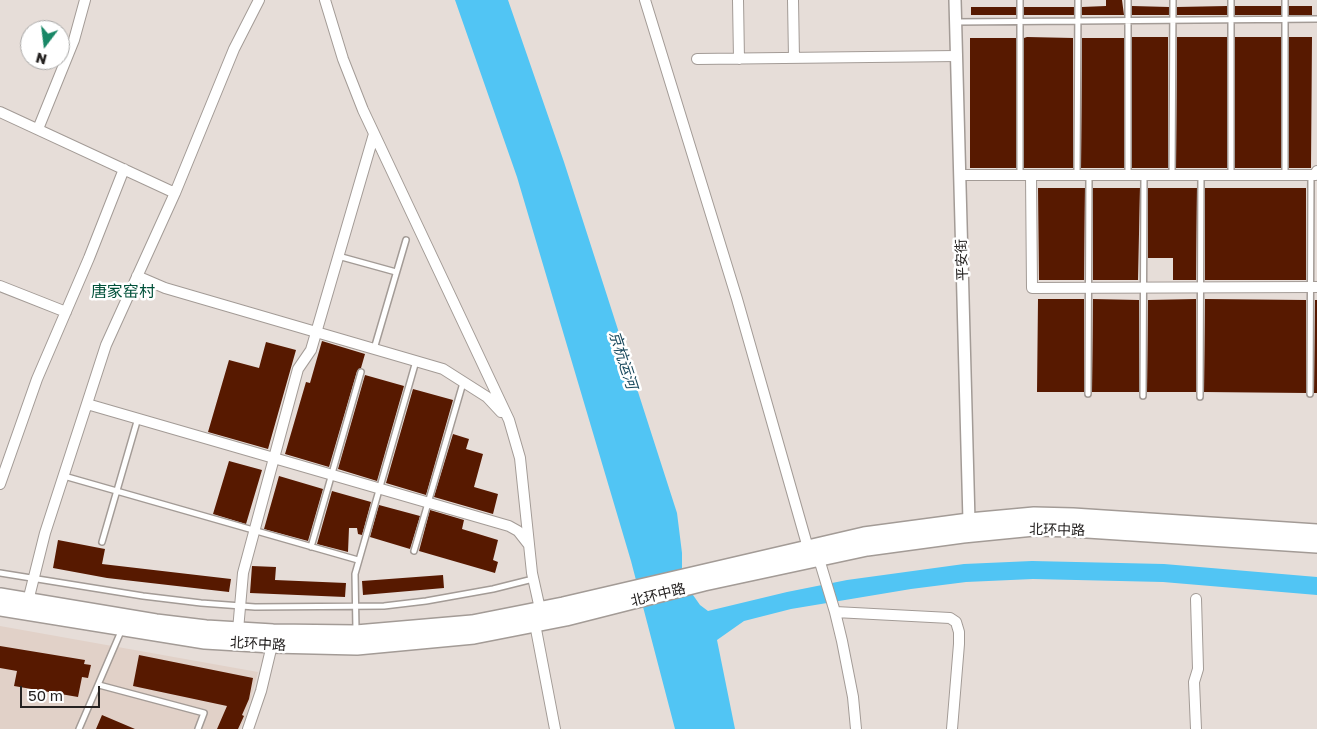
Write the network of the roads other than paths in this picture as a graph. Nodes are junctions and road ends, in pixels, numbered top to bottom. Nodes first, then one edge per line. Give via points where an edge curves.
1 (85, 0) edge
2 (259, 0) edge
3 (325, 0) edge
4 (645, 0) edge
5 (738, 0) edge
6 (793, 0) edge
7 (956, 0) edge
8 (1020, 0) edge
9 (1078, 0) edge
10 (1128, 0) edge
11 (1173, 0) edge
12 (1231, 0) edge
13 (1285, 0) edge
14 (1317, 19) edge
15 (1173, 20) junction
16 (1231, 20) junction
17 (1285, 20) junction
18 (1078, 21) junction
19 (1128, 21) junction
20 (956, 22) junction
21 (1020, 22) junction
22 (956, 56) junction
23 (794, 58) junction
24 (697, 59) dead end
25 (739, 59) junction
26 (0, 112) edge
27 (38, 129) junction
28 (374, 134) junction
29 (124, 169) junction
30 (1314, 173) edge
31 (960, 175) junction
32 (1020, 175) junction
33 (1031, 175) junction
34 (1077, 175) junction
35 (1089, 175) junction
36 (1128, 175) junction
37 (1144, 175) junction
38 (1172, 175) junction
39 (1201, 175) junction
40 (1231, 175) junction
41 (1285, 175) junction
42 (175, 192) junction
43 (406, 240) dead end
44 (338, 256) junction
45 (396, 272) junction
46 (137, 276) junction
47 (0, 286) edge
48 (1314, 287) edge
49 (1088, 288) junction
50 (1144, 288) junction
51 (1201, 288) junction
52 (66, 312) junction
53 (316, 332) junction
54 (374, 349) junction
55 (416, 361) junction
56 (361, 372) dead end
57 (462, 383) junction
58 (1088, 394) dead end
59 (1310, 394) dead end
60 (1143, 396) dead end
61 (1200, 397) dead end
62 (87, 404) junction
63 (138, 418) junction
64 (509, 420) junction
65 (274, 458) junction
66 (332, 474) junction
67 (64, 476) junction
68 (0, 484) edge
69 (379, 488) junction
70 (116, 491) junction
71 (428, 502) junction
72 (969, 521) junction
73 (254, 531) junction
74 (1317, 532) edge
75 (102, 542) dead end
76 (530, 546) junction
77 (1317, 546) edge
78 (311, 547) junction
79 (414, 551) dead end
80 (814, 553) junction
81 (358, 560) junction
82 (0, 573) edge
83 (34, 578) junction
84 (534, 579) junction
85 (0, 596) edge
86 (622, 597) junction
87 (1196, 599) dead end
88 (28, 601) junction
89 (240, 606) junction
90 (355, 606) junction
91 (0, 608) edge
92 (540, 609) junction
93 (835, 612) junction
94 (535, 624) junction
95 (122, 629) junction
96 (238, 630) junction
97 (356, 633) junction
98 (272, 646) junction
99 (98, 685) junction
100 (79, 729) edge
101 (198, 729) edge
102 (248, 729) edge
103 (555, 729) edge
104 (856, 729) edge
105 (952, 729) edge
106 (1196, 729) edge

1 - 27 street via 74,40
2 - 42 street via 234,48
3 - 28 street via 343,59
4 - 80 street
5 - 25 street
6 - 23 street
7 - 20 street, 平安街
8 - 21 lane
9 - 18 lane
10 - 19 lane
11 - 15 lane
12 - 16 lane
13 - 17 lane
14 - 17 lane
15 - 16 lane
15 - 19 lane
15 - 38 lane
16 - 17 lane
16 - 40 lane
17 - 41 lane
18 - 19 lane
18 - 21 lane
18 - 34 lane
19 - 36 lane
20 - 21 lane
20 - 22 street, 平安街
21 - 32 lane
22 - 23 street
22 - 31 street, 平安街
23 - 25 street
24 - 25 street
26 - 27 street
27 - 29 street
28 - 44 street
28 - 64 street
29 - 42 street
29 - 52 street
30 - 41 street
30 - 48 lane
31 - 32 street
31 - 72 street, 平安街
32 - 33 street
33 - 34 street
33 - 49 street via 1032,288
34 - 35 street
35 - 36 street
35 - 49 lane
36 - 37 street
37 - 38 street
37 - 50 lane
38 - 39 street
39 - 40 street
39 - 51 lane
40 - 41 street
42 - 46 street
43 - 45 lane
44 - 45 lane
44 - 53 street
45 - 54 lane
46 - 53 street via 165,288
46 - 62 street via 106,345
47 - 52 street
48 - 51 street
48 - 59 lane
49 - 50 street
49 - 58 lane
50 - 51 street
50 - 60 lane
51 - 61 lane
52 - 68 street via 37,379
53 - 54 street
53 - 65 street via 311,350 298,369
54 - 55 street
55 - 57 street via 443,369
55 - 69 lane
56 - 66 lane
57 - 64 street via 487,398
57 - 71 lane
62 - 63 street
62 - 67 street
63 - 65 street
63 - 70 lane
64 - 76 street via 520,458
65 - 66 street
65 - 73 street
66 - 69 street
66 - 78 lane
67 - 70 lane
67 - 83 street
69 - 71 street
69 - 81 lane
70 - 73 lane
70 - 75 lane
71 - 76 street via 509,526 518,531
71 - 79 lane
72 - 74 main road, 北环中路 via 1034,515 1073,516
72 - 80 main road, 北环中路 via 864,535
73 - 78 lane
73 - 89 street via 243,573
76 - 84 street
77 - 80 main road, 北环中路 via 1034,528
78 - 81 lane
80 - 86 main road, 北环中路
80 - 93 street
81 - 90 lane
82 - 83 lane
83 - 88 street
83 - 89 lane via 143,596
84 - 90 lane via 426,601
84 - 92 street
85 - 88 main road, 北环中路
86 - 92 main road, 北环中路
86 - 94 main road, 北环中路
87 - 106 street
88 - 96 main road, 北环中路 via 156,622
89 - 90 lane
89 - 96 street
90 - 97 lane
91 - 95 main road, 北环中路
92 - 97 main road, 北环中路 via 472,623
93 - 104 street via 853,697
93 - 105 street via 950,618 956,622 959,644
94 - 98 main road, 北环中路 via 474,636 416,642
94 - 103 street
95 - 98 main road, 北环中路 via 205,641
95 - 99 lane
96 - 97 main road, 北环中路
98 - 102 street
99 - 100 lane
99 - 101 lane via 204,713

